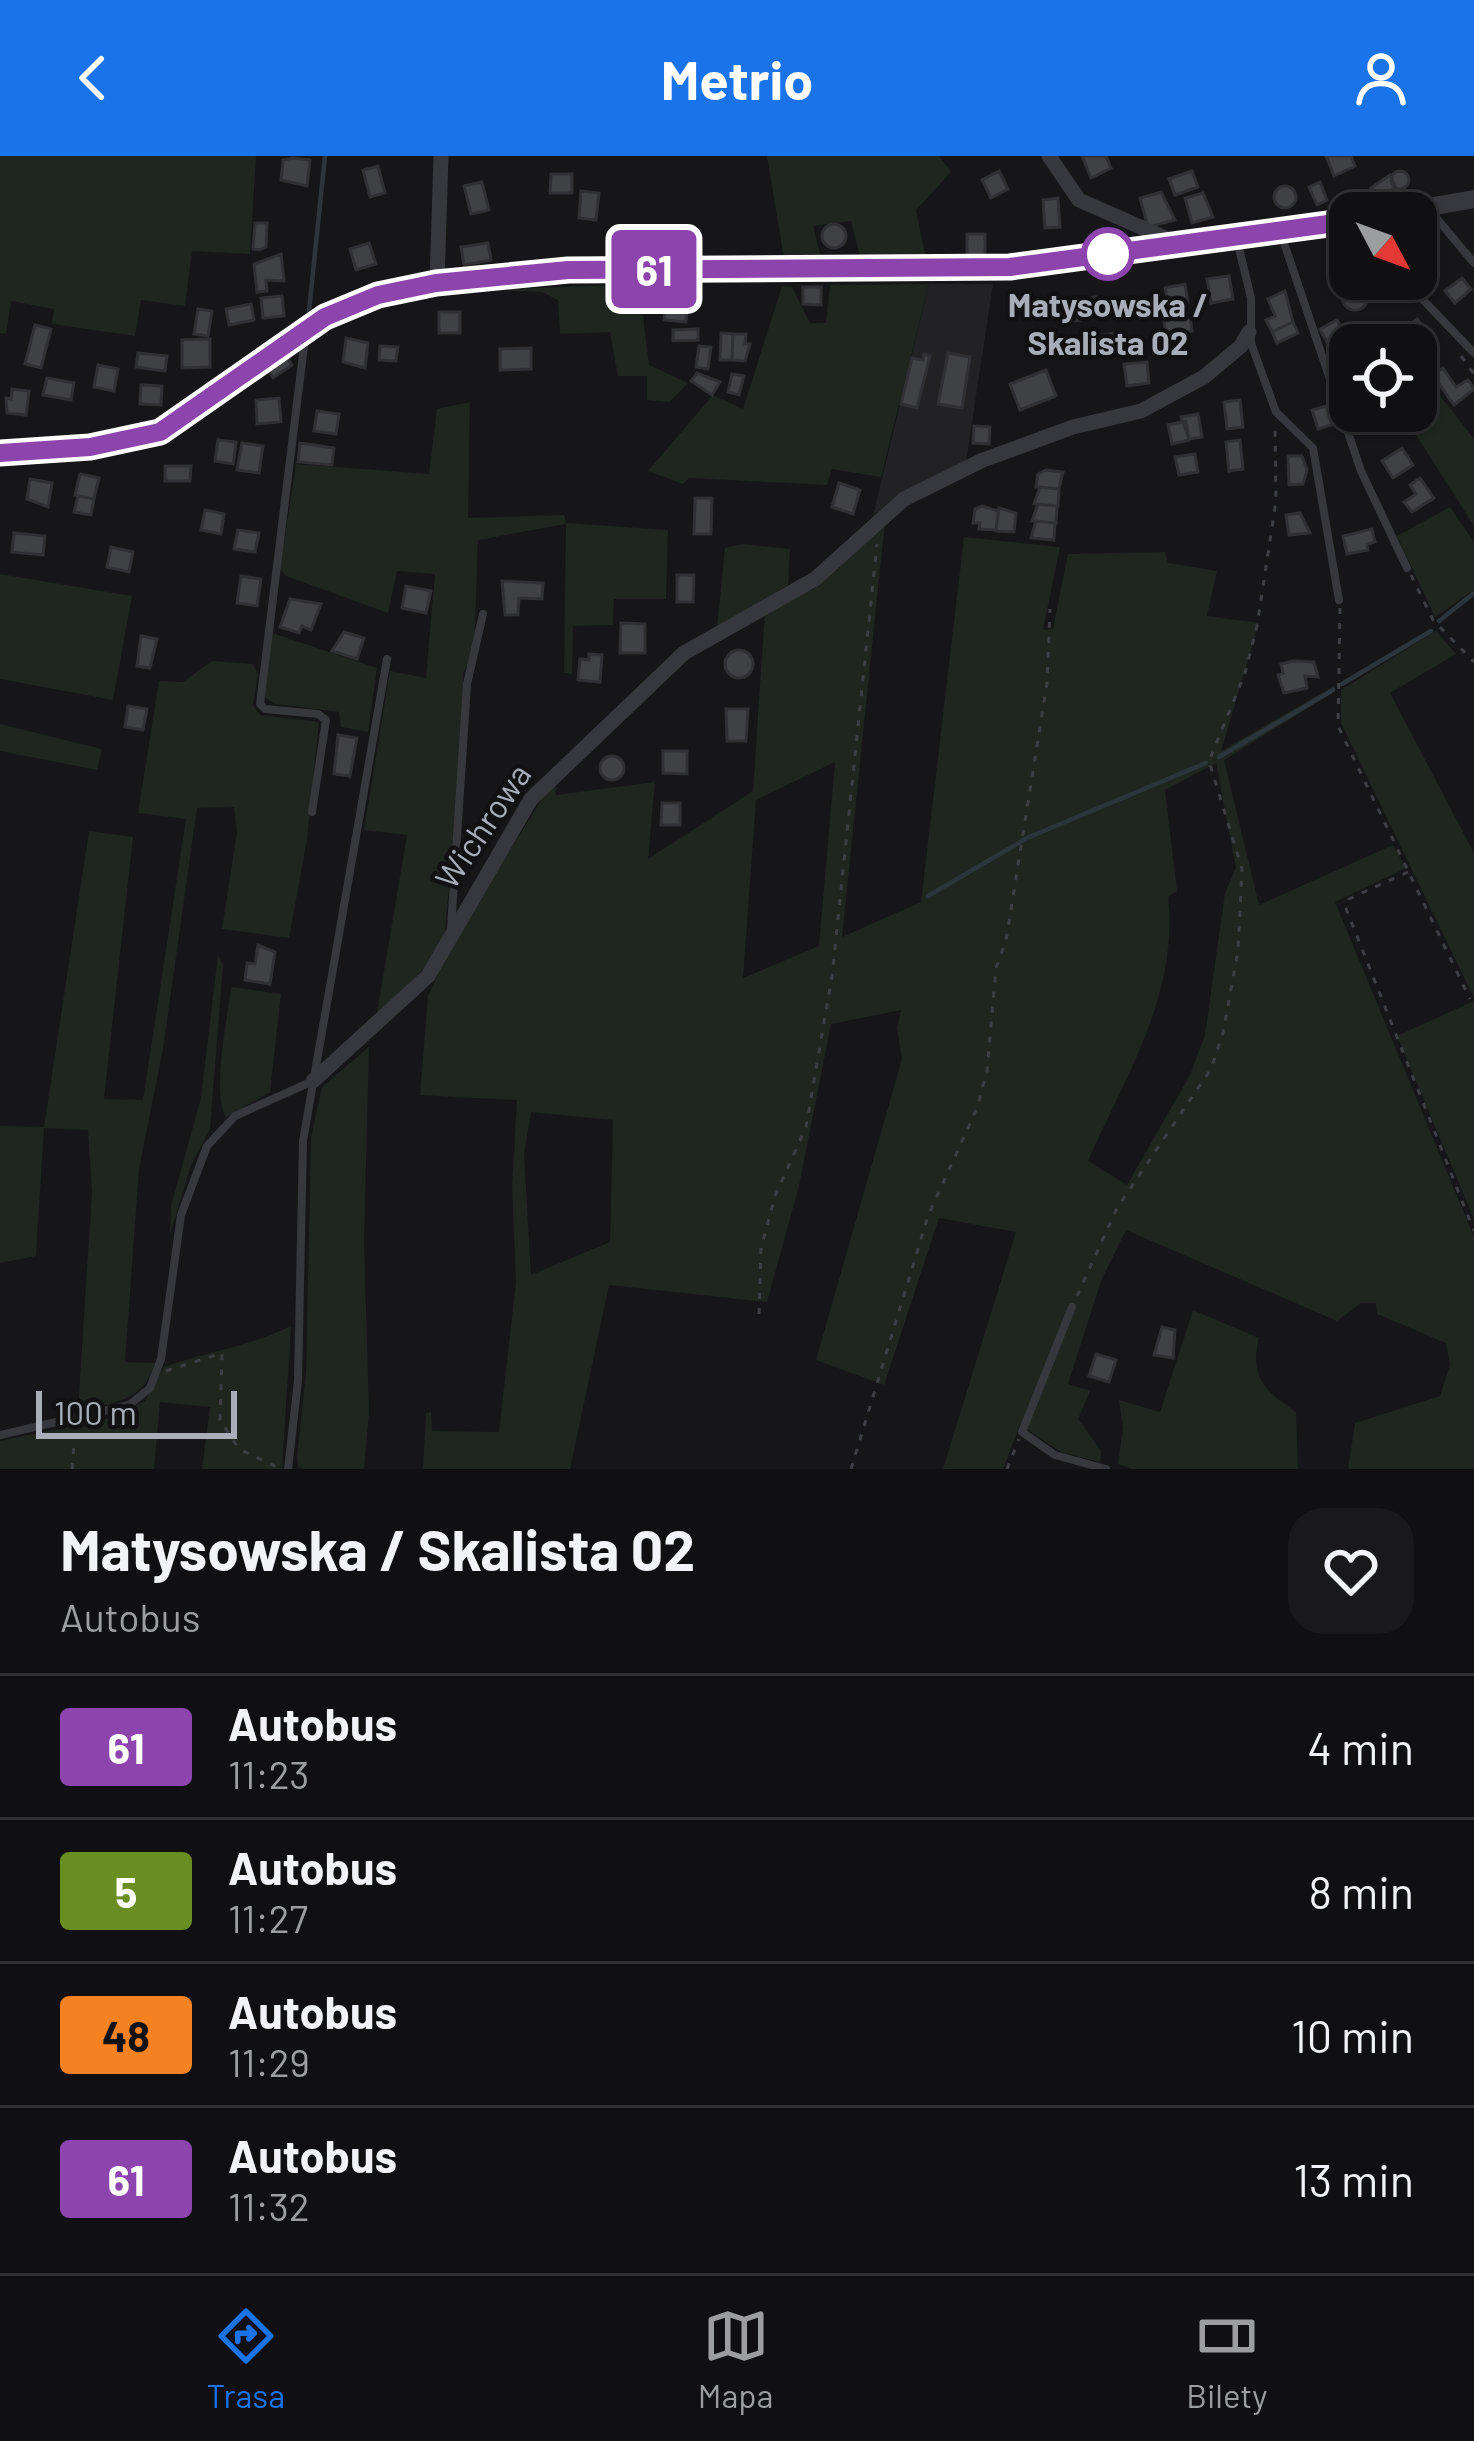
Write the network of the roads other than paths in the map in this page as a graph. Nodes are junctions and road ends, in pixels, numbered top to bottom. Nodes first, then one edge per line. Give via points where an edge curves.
1 (441, 156) edge
2 (1048, 156) edge
3 (1474, 199) edge
4 (1437, 205) edge
5 (1437, 219) edge
6 (1329, 225) edge
7 (1281, 234) junction
8 (1233, 241) junction
9 (1182, 245) junction
10 (1474, 263) edge
11 (436, 283) junction
12 (1423, 300) edge
13 (304, 330) junction
14 (1249, 332) junction
15 (1474, 353) edge
16 (0, 453) edge
17 (1407, 568) road end
18 (1340, 601) road end
19 (483, 614) dead end
20 (387, 659) dead end
21 (312, 812) dead end
22 (452, 929) junction
23 (313, 1081) junction
24 (1072, 1307) road end
25 (0, 1435) edge
26 (284, 1469) edge
27 (1106, 1469) edge

1 - 11 street
2 - 9 street via 1079,200
3 - 4 street
5 - 10 lane
6 - 7 street
7 - 8 street
7 - 17 lane via 1361,471
8 - 9 street
8 - 14 lane via 1251,298
9 - 11 street via 999,268 588,270
11 - 13 street via 361,300
12 - 15 lane
13 - 16 street via 160,432
13 - 21 lane via 308,349 260,704 326,720
14 - 18 lane via 1276,412 1313,448
14 - 22 street, Wichrowa via 1229,357 1141,411 983,460 904,499 815,579 683,654 531,800
19 - 22 lane via 467,684
20 - 23 lane
22 - 23 street, Wichrowa via 428,976
23 - 25 lane, Wichrowa via 235,1116 208,1146 181,1215 150,1388 128,1405
23 - 26 lane via 303,1142 298,1381
24 - 27 lane via 1022,1432 1055,1455

